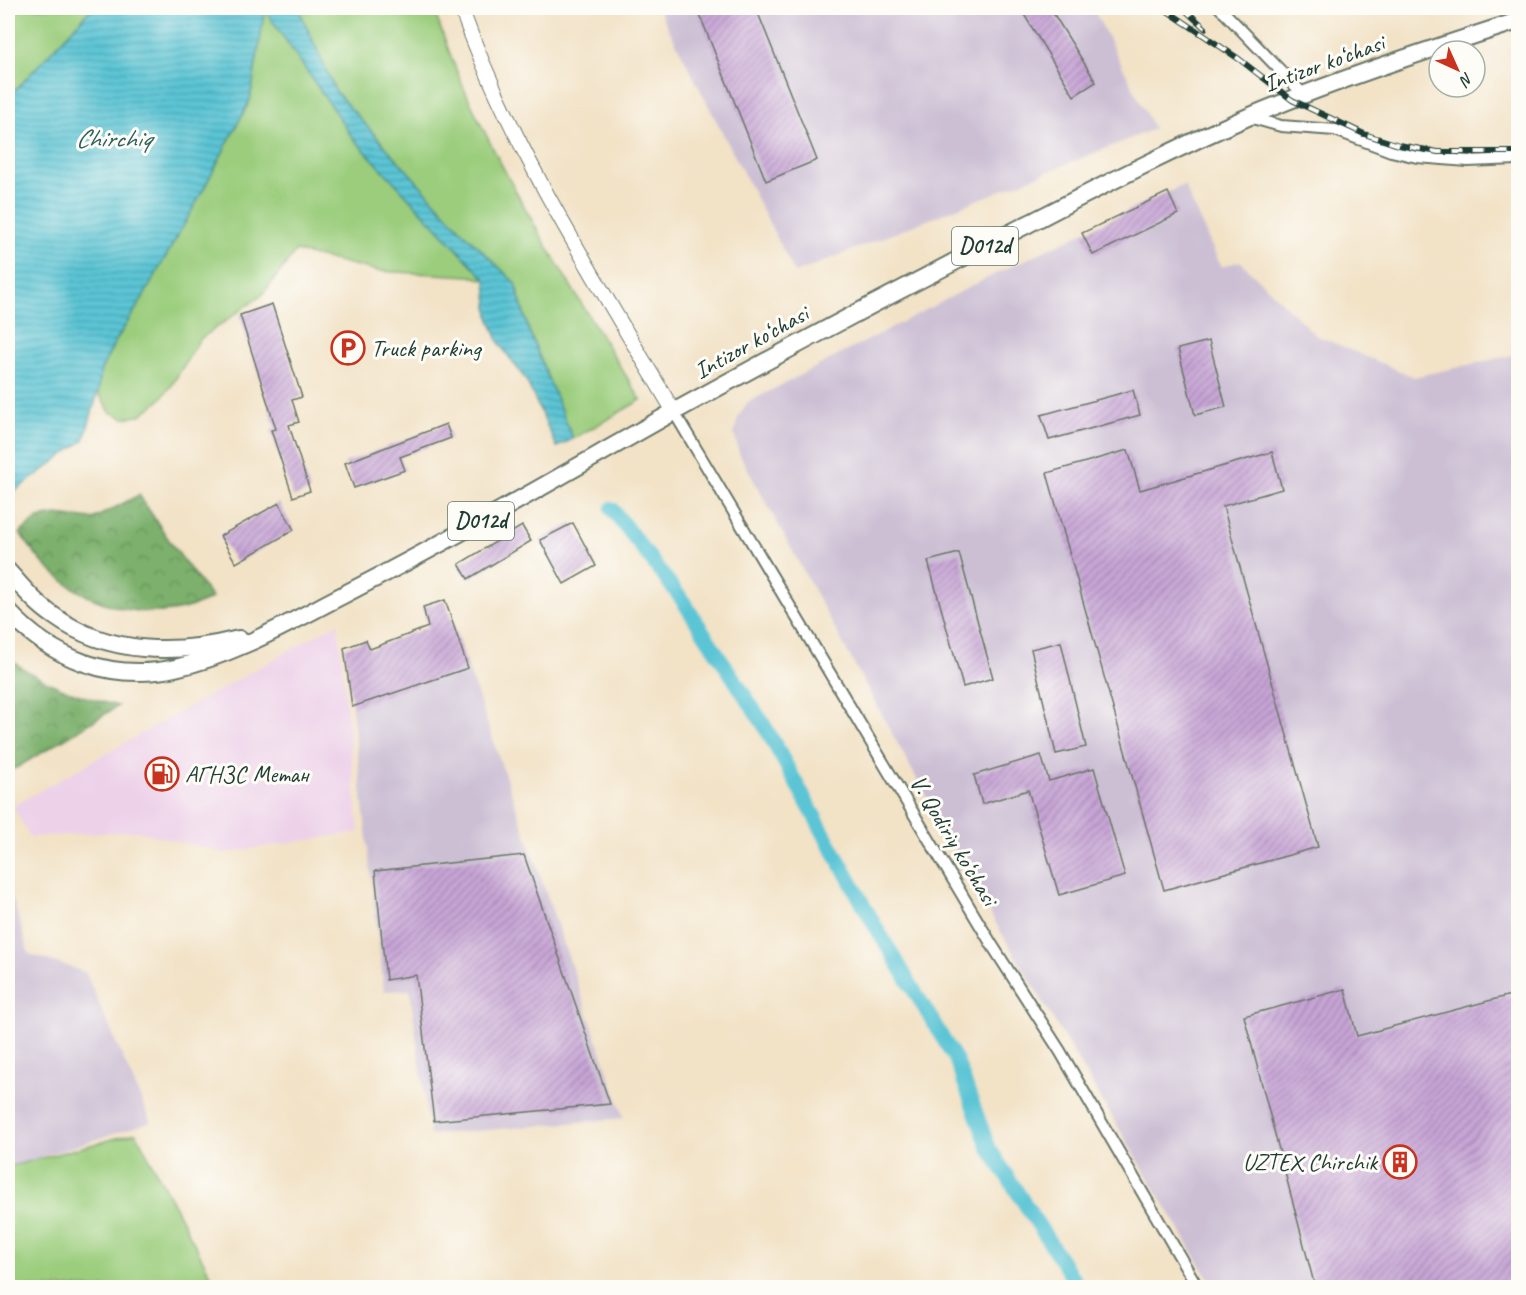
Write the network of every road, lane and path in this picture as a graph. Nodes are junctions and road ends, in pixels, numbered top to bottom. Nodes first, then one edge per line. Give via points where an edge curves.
1 (461, 8) edge
2 (1224, 9) edge
3 (1518, 21) edge
4 (1304, 95) junction
5 (1249, 117) junction
6 (1518, 159) edge
7 (674, 412) junction
8 (8, 571) edge
9 (8, 611) edge
10 (285, 625) junction
11 (1198, 1287) edge

1 - 7 street via 490,80 544,189
2 - 4 street
3 - 4 main road, Intizor ko‘chasi / D012d
4 - 5 main road, Intizor ko‘chasi / D012d
5 - 6 street, Intizor ko‘chasi via 1281,126 1335,130 1417,157
5 - 7 main road, Intizor ko‘chasi / D012d via 1000,237
7 - 10 main road, Intizor ko‘chasi / D012d via 407,562
7 - 11 street, V. Qodiriy ko‘chasi
8 - 10 main road, D012d via 42,607 66,624 135,648 200,647
9 - 10 main road, D012d via 33,635 58,650 97,668 124,673 191,664 224,654

